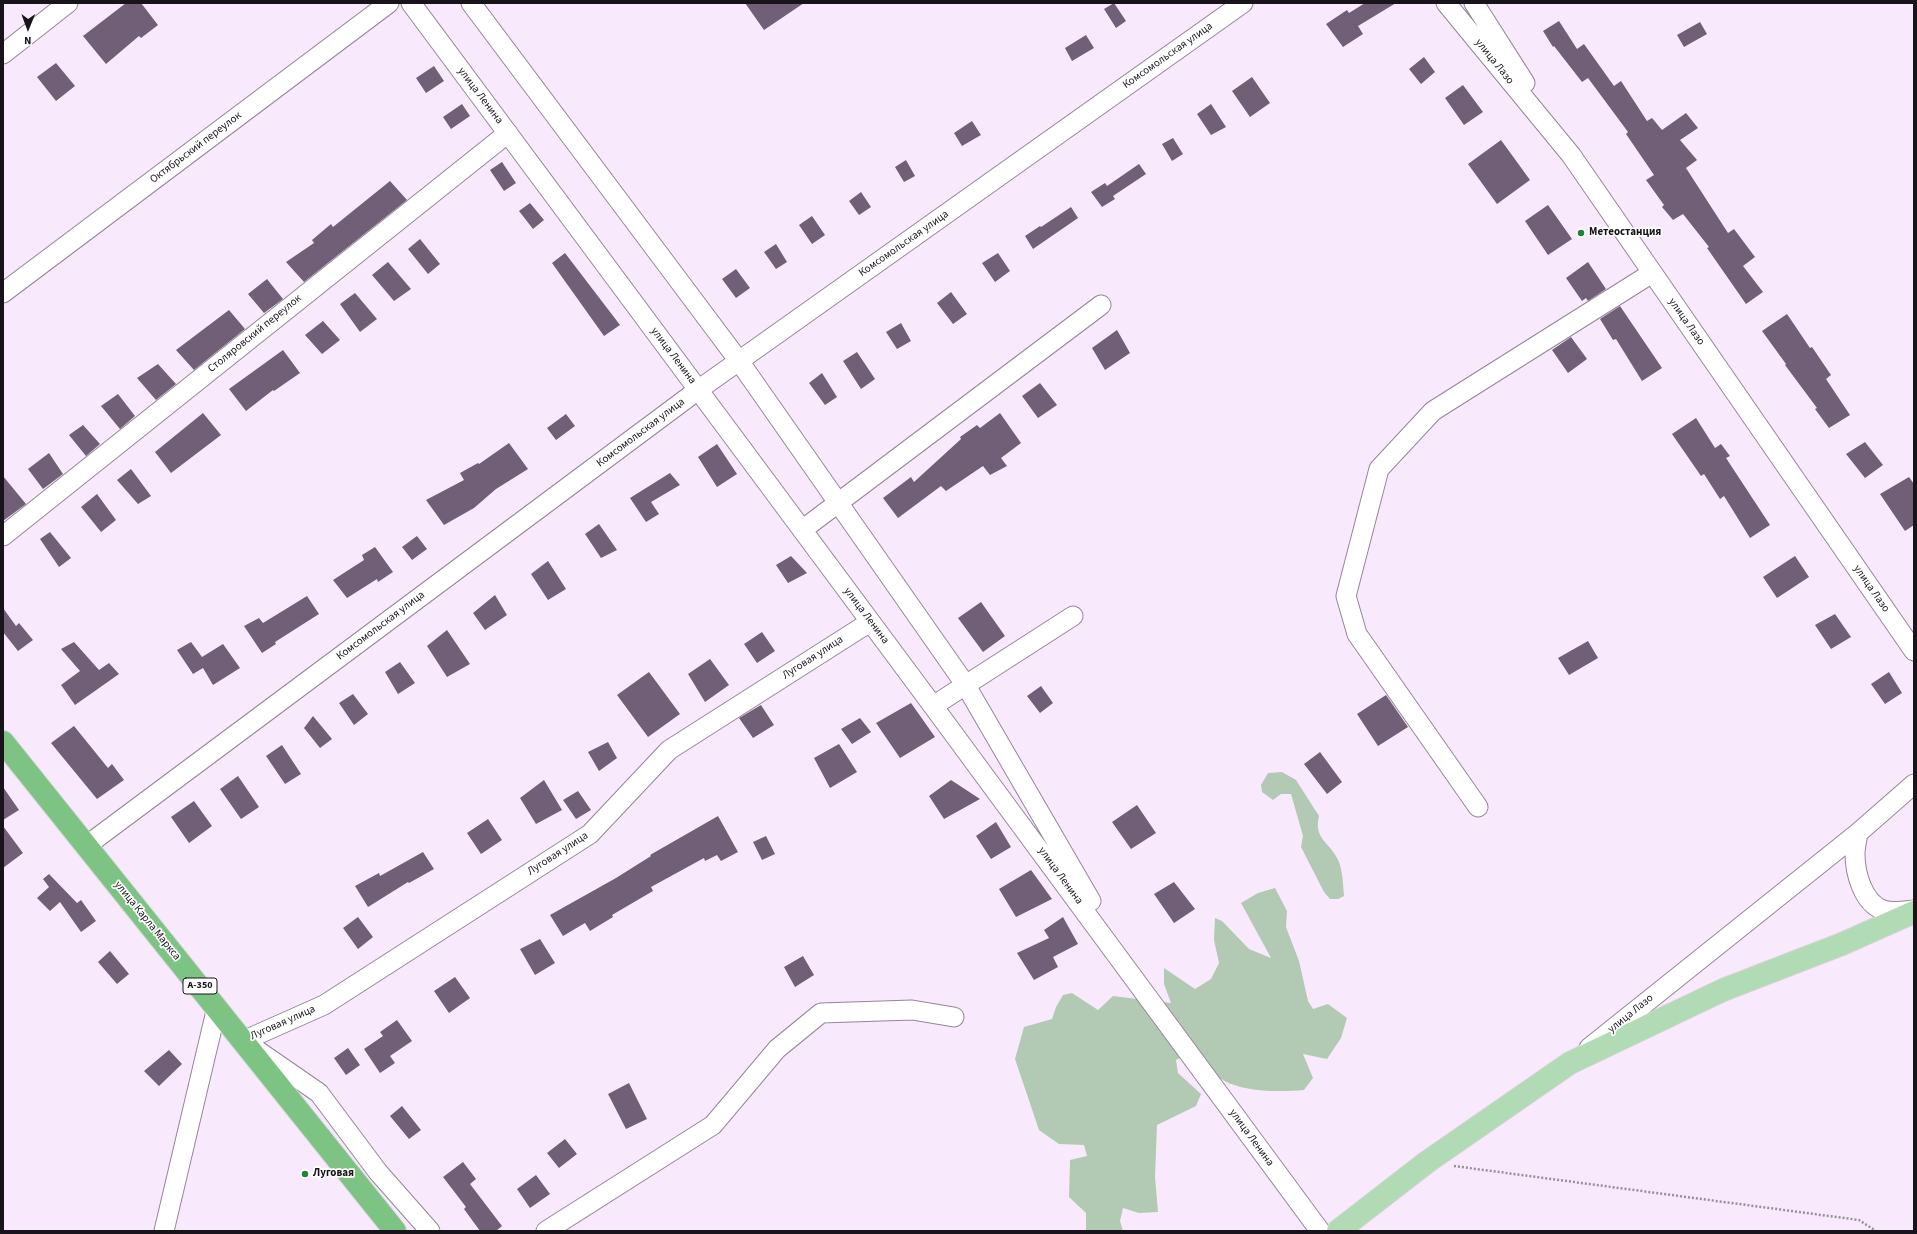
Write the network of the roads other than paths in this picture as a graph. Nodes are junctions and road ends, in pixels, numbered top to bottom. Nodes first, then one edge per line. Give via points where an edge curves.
1 (68, 3) edge
2 (389, 3) edge
3 (411, 3) edge
4 (471, 3) edge
5 (1243, 3) edge
6 (1446, 3) edge
7 (1474, 3) edge
8 (3, 54) edge
9 (508, 133) junction
10 (1571, 156) junction
11 (1652, 273) junction
12 (3, 293) edge
13 (1101, 305) dead end
14 (738, 361) junction
15 (698, 390) junction
16 (838, 503) junction
17 (802, 530) junction
18 (3, 536) edge
19 (1073, 616) dead end
20 (870, 622) junction
21 (1914, 651) edge
22 (965, 684) junction
23 (934, 706) junction
24 (3, 742) edge
25 (1914, 784) edge
26 (1478, 807) dead end
27 (1858, 833) junction
28 (86, 846) junction
29 (1914, 911) edge
30 (1137, 982) junction
31 (217, 1007) junction
32 (954, 1017) dead end
33 (243, 1041) junction
34 (1570, 1063) junction
35 (164, 1231) edge
36 (395, 1231) edge
37 (430, 1231) edge
38 (546, 1231) edge
39 (1320, 1231) edge
40 (1338, 1231) edge

1 - 8 street
2 - 12 street, Октябрьский переулок
3 - 9 street, улица Ленина
4 - 14 street
5 - 14 street, Комсомольская улица
6 - 10 street, улица Лазо
7 - 10 street
9 - 15 street, улица Ленина
9 - 18 street, Столяровский переулок
10 - 11 street, улица Лазо
11 - 21 street, улица Лазо
11 - 26 street via 1433,411 1380,469 1346,596 1357,634
13 - 16 street
14 - 15 street, Комсомольская улица
14 - 16 street
15 - 17 street, улица Ленина
15 - 28 street, Комсомольская улица
16 - 17 street
16 - 22 street
17 - 20 street, улица Ленина
19 - 22 street
20 - 23 street, улица Ленина
20 - 33 street, Луговая улица via 669,750 590,834 324,1005
22 - 23 street
22 - 30 street
23 - 30 street, улица Ленина
24 - 28 highway, улица Карла Маркса / А-350
25 - 27 street, улица Лазо
27 - 29 street via 1856,867 1865,894 1873,904 1883,910
27 - 34 street, улица Лазо
28 - 31 highway, улица Карла Маркса / А-350
29 - 34 main road via 1842,944 1723,990
30 - 39 street, улица Ленина
31 - 33 highway, улица Карла Маркса / А-350
31 - 35 street
32 - 38 street via 912,1010 821,1013 778,1049 713,1125
33 - 36 highway, улица Карла Маркса / А-350
33 - 37 street via 319,1093 378,1172
34 - 40 main road, улица Лазо via 1427,1162

